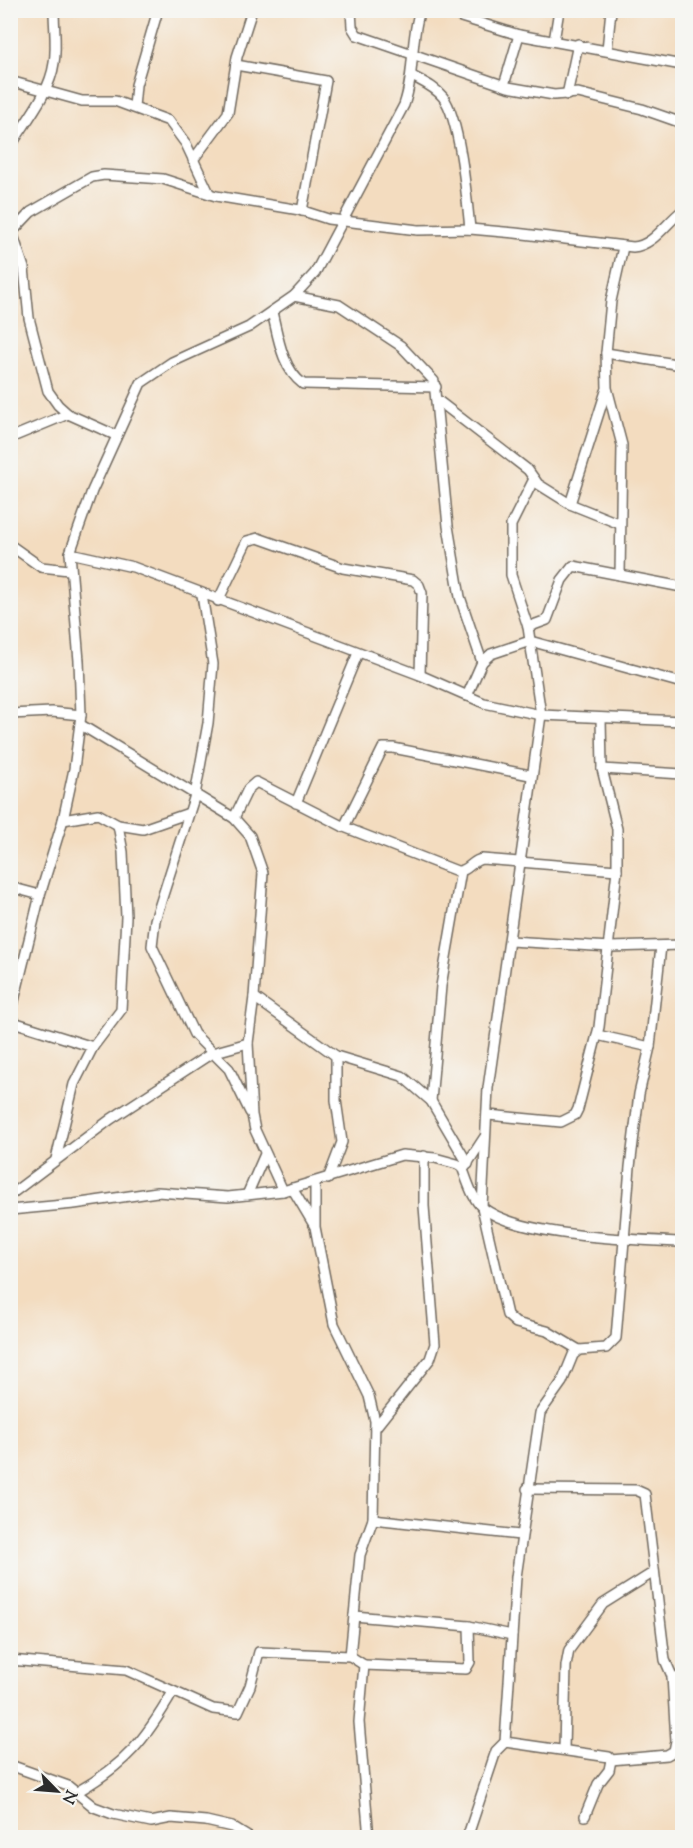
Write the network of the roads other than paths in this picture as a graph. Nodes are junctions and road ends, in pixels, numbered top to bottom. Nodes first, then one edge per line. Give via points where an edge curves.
1 (12, 10) edge
2 (54, 10) edge
3 (158, 10) edge
4 (252, 10) edge
5 (351, 10) edge
6 (420, 10) edge
7 (454, 10) edge
8 (559, 10) edge
9 (611, 10) edge
10 (11, 20) edge
11 (10, 29) edge
12 (519, 35) junction
13 (554, 41) junction
14 (578, 44) junction
15 (607, 50) junction
16 (414, 53) junction
17 (236, 65) junction
18 (682, 65) edge
19 (412, 76) junction
20 (10, 81) edge
21 (504, 85) junction
22 (46, 89) junction
23 (567, 95) junction
24 (135, 107) junction
25 (682, 123) edge
26 (10, 147) edge
27 (193, 160) junction
28 (209, 193) junction
29 (302, 211) junction
30 (682, 211) edge
31 (344, 220) junction
32 (11, 228) edge
33 (470, 229) junction
34 (623, 247) junction
35 (294, 296) junction
36 (272, 312) junction
37 (606, 353) junction
38 (682, 365) edge
39 (436, 387) junction
40 (607, 388) junction
41 (436, 399) junction
42 (68, 414) junction
43 (115, 435) junction
44 (10, 438) edge
45 (534, 479) junction
46 (570, 504) junction
47 (620, 524) junction
48 (10, 545) edge
49 (70, 553) junction
50 (69, 570) junction
51 (620, 575) junction
52 (682, 587) edge
53 (202, 595) junction
54 (218, 601) junction
55 (528, 627) junction
56 (530, 641) junction
57 (358, 652) junction
58 (482, 662) junction
59 (420, 675) junction
60 (682, 681) edge
61 (467, 696) junction
62 (10, 714) edge
63 (541, 715) junction
64 (601, 718) junction
65 (81, 720) junction
66 (682, 721) edge
67 (602, 769) junction
68 (682, 774) edge
69 (530, 775) junction
70 (195, 795) junction
71 (296, 803) junction
72 (189, 813) junction
73 (234, 818) junction
74 (63, 820) junction
75 (118, 825) junction
76 (344, 827) junction
77 (519, 863) junction
78 (617, 870) junction
79 (461, 871) junction
80 (10, 886) edge
81 (40, 895) junction
82 (510, 941) junction
83 (682, 945) edge
84 (661, 946) junction
85 (610, 947) junction
86 (254, 997) junction
87 (10, 1017) edge
88 (10, 1022) edge
89 (597, 1035) junction
90 (248, 1043) junction
91 (93, 1047) junction
92 (650, 1047) junction
93 (212, 1053) junction
94 (336, 1056) junction
95 (431, 1101) junction
96 (252, 1115) junction
97 (488, 1115) junction
98 (485, 1136) junction
99 (265, 1154) junction
100 (424, 1156) junction
101 (56, 1159) junction
102 (465, 1168) junction
103 (328, 1179) junction
104 (315, 1183) junction
105 (287, 1190) junction
106 (10, 1195) edge
107 (247, 1195) junction
108 (482, 1207) junction
109 (10, 1210) edge
110 (315, 1227) junction
111 (682, 1236) edge
112 (624, 1240) junction
113 (682, 1242) edge
114 (579, 1350) junction
115 (375, 1428) junction
116 (527, 1489) junction
117 (373, 1519) junction
118 (520, 1535) junction
119 (654, 1572) junction
120 (354, 1616) junction
121 (469, 1626) junction
122 (512, 1635) junction
123 (350, 1656) junction
124 (10, 1660) edge
125 (364, 1665) junction
126 (672, 1676) junction
127 (682, 1679) edge
128 (173, 1692) junction
129 (505, 1742) junction
130 (564, 1749) junction
131 (611, 1760) junction
132 (10, 1766) edge
133 (77, 1792) junction
134 (585, 1816) dead end
135 (250, 1838) edge
136 (369, 1838) edge
137 (467, 1838) edge

1 - 10 street
2 - 22 street via 54,64
3 - 24 street via 136,85
4 - 17 street
5 - 16 street via 357,35
6 - 16 street
7 - 12 street via 461,17
8 - 13 street
9 - 15 street
10 - 11 street
12 - 13 street
12 - 21 street
13 - 14 street
14 - 15 street
14 - 23 street
15 - 18 street
16 - 19 street
16 - 21 street
17 - 27 street via 228,113
17 - 29 street via 326,81
19 - 31 street via 398,118
19 - 33 street via 434,88 448,105 465,174
20 - 22 street
21 - 23 street
22 - 24 street via 82,101 108,100
22 - 26 street
23 - 25 street via 578,93
24 - 27 street via 169,121
27 - 28 street
28 - 29 street
28 - 32 street via 163,179 98,175 31,212
29 - 31 street
30 - 34 street via 641,247
31 - 33 street via 418,230
31 - 35 street via 315,273
32 - 42 street via 24,268 29,318 48,391
33 - 34 street
34 - 37 street via 611,301
35 - 36 street
35 - 39 street via 339,305 417,361
36 - 39 street via 291,373 303,384
36 - 43 street via 236,334 151,374 137,389
37 - 38 street
37 - 40 street
39 - 41 street
40 - 46 street
40 - 47 street via 622,445
41 - 45 street via 528,470
41 - 58 street via 448,526 460,597
42 - 43 street
42 - 44 street
43 - 49 street
45 - 46 street
45 - 55 street via 510,531 511,581
46 - 47 street
47 - 51 street
48 - 50 street via 41,567
49 - 50 street
49 - 53 street via 128,565
50 - 65 street via 80,661
51 - 52 street
51 - 55 street via 571,567 547,620
53 - 54 street
53 - 70 street via 213,664 208,723
54 - 57 street
54 - 59 street via 247,541 258,538 343,568 413,580 422,593
55 - 56 street
56 - 58 street via 491,654
56 - 60 street
56 - 63 street
57 - 59 street
57 - 71 street
58 - 61 street
59 - 61 street
61 - 63 street
62 - 65 street via 51,712
63 - 64 street
63 - 69 street
64 - 66 street
64 - 67 street
65 - 70 street
65 - 74 street
67 - 68 street
67 - 78 street via 617,829
69 - 76 street via 383,748
69 - 77 street
70 - 72 street
70 - 73 street
71 - 73 street via 256,782 248,789
71 - 76 street
72 - 75 street via 152,828
72 - 93 street via 155,920 152,946 194,1034
73 - 86 street via 250,836 263,873
74 - 75 street via 98,814
74 - 81 street
75 - 91 street via 126,917 121,1010
76 - 79 street
77 - 78 street
77 - 79 street via 477,860
77 - 82 street
78 - 85 street
79 - 95 street via 441,986
80 - 81 street
81 - 87 street
82 - 85 street
82 - 97 street via 488,1088
83 - 84 street
84 - 85 street
84 - 92 street
85 - 89 street
86 - 90 street
86 - 94 street
88 - 91 street
89 - 92 street
89 - 97 street via 578,1109 569,1120
90 - 93 street
90 - 96 street
91 - 101 street via 74,1083
92 - 112 street via 639,1094
93 - 96 street via 229,1069
93 - 101 street
94 - 95 street via 402,1076
94 - 103 street via 336,1100 342,1142
95 - 102 street
96 - 99 street
97 - 98 street
98 - 102 street
98 - 108 street
99 - 105 street
99 - 107 street
100 - 102 street
100 - 103 street via 402,1155
100 - 115 street via 435,1344 430,1359
101 - 106 street
102 - 108 street
103 - 104 street
104 - 105 street
104 - 110 street
105 - 107 street
105 - 110 street
107 - 109 street via 157,1192
108 - 112 street via 535,1227
108 - 114 street via 507,1315 516,1323 546,1331
110 - 115 street via 333,1324 369,1396
111 - 113 street
112 - 113 street
112 - 114 street via 616,1338 606,1348
114 - 116 street via 540,1413
115 - 117 street
116 - 118 street
116 - 119 street via 636,1490 645,1494
117 - 118 street
117 - 120 street via 360,1555
118 - 122 street
119 - 126 street via 665,1660
119 - 130 street via 603,1604 569,1650
120 - 121 street
120 - 123 street
121 - 122 street
121 - 125 street via 470,1662 466,1669
122 - 129 street
123 - 125 street
123 - 128 street via 259,1652 238,1712 213,1709
124 - 128 street via 115,1668
125 - 136 street via 359,1722
126 - 127 street
126 - 131 street via 674,1751
128 - 133 street via 144,1740 115,1769
129 - 130 street
129 - 137 street via 496,1751
130 - 131 street
131 - 134 street
132 - 133 street via 58,1781
133 - 135 street via 94,1807 113,1814 151,1822 171,1818 206,1821 232,1827

